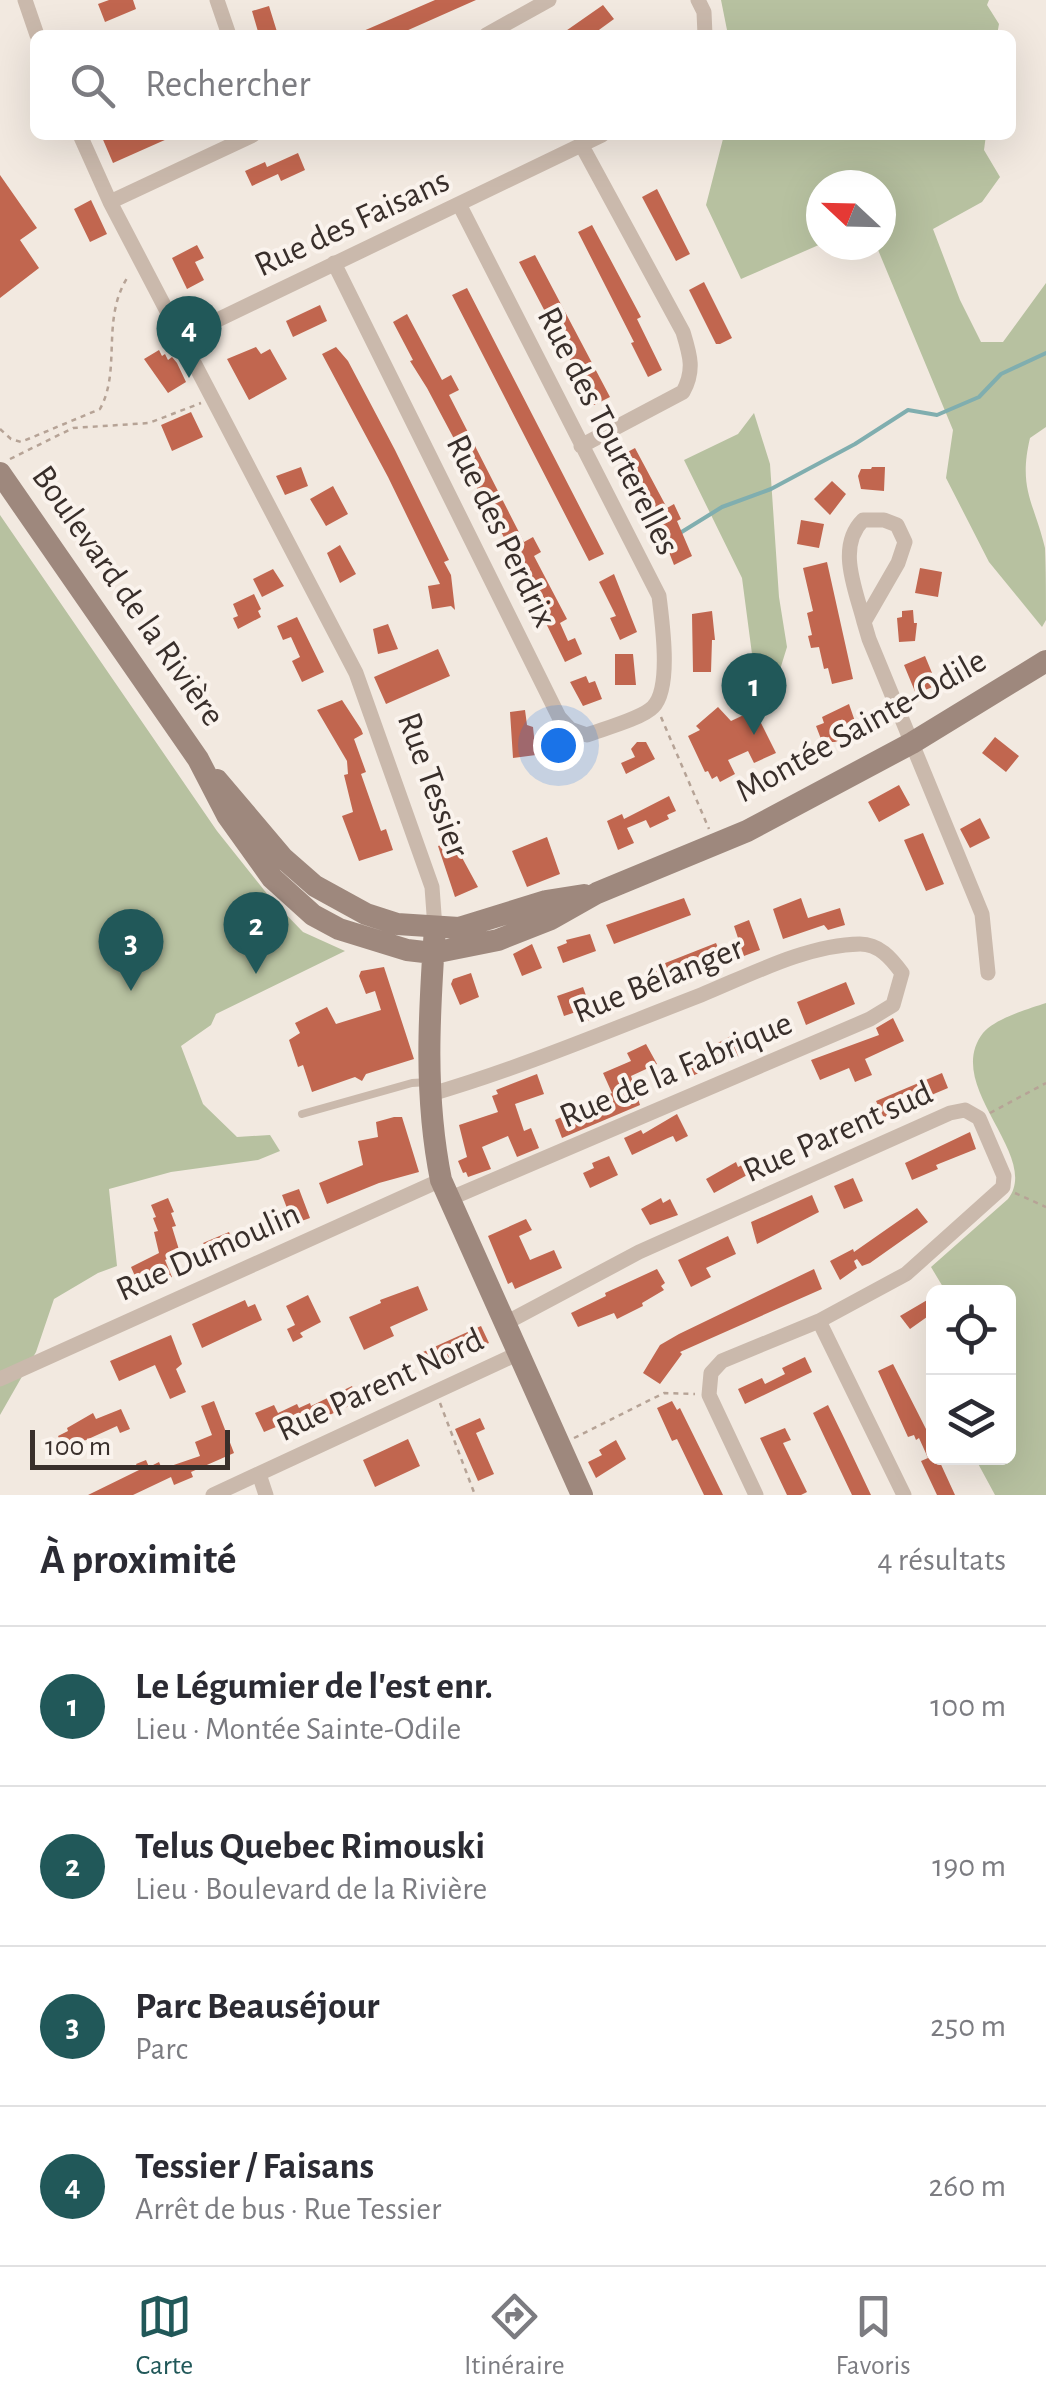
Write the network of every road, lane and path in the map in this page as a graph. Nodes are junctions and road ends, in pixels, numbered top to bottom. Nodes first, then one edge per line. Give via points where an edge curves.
1 (25, 0) edge
2 (217, 0) edge
3 (549, 0) edge
4 (698, 0) edge
5 (36, 30) edge
6 (227, 30) edge
7 (495, 30) edge
8 (705, 30) edge
9 (82, 140) edge
10 (242, 140) edge
11 (593, 140) edge
12 (582, 146) junction
13 (110, 202) junction
14 (460, 206) junction
15 (334, 263) junction
16 (143, 266) junction
17 (180, 338) junction
18 (212, 398) junction
19 (0, 429) edge
20 (581, 446) junction
21 (0, 464) edge
22 (0, 473) edge
23 (864, 622) junction
24 (1046, 662) edge
25 (659, 698) junction
26 (912, 743) junction
27 (198, 760) junction
28 (715, 844) junction
29 (597, 893) junction
30 (434, 928) junction
31 (433, 953) junction
32 (902, 973) joint
33 (988, 973) dead end
34 (1046, 1083) edge
35 (428, 1088) junction
36 (302, 1114) dead end
37 (979, 1118) junction
38 (445, 1190) junction
39 (1023, 1196) dead end
40 (1046, 1206) edge
41 (819, 1322) junction
42 (504, 1324) junction
43 (517, 1354) junction
44 (0, 1379) edge
45 (436, 1392) junction
46 (709, 1395) junction
47 (559, 1446) junction
48 (259, 1474) junction
49 (213, 1495) edge
50 (266, 1495) edge
51 (475, 1495) edge
52 (582, 1495) edge
53 (756, 1495) edge
54 (904, 1495) edge

1 - 5 street
2 - 6 street
3 - 7 street
4 - 8 street
9 - 13 street, Rue Tessier
10 - 13 street
11 - 12 street, Rue des Faisans
12 - 14 street, Rue des Faisans
12 - 20 street via 683,332 692,363 683,392
13 - 16 street, Rue Tessier
14 - 15 street, Rue des Faisans
14 - 20 street, Rue des Tourterelles
15 - 17 street, Rue des Faisans
15 - 25 street, Rue des Perdrix via 559,716 586,735 652,710
16 - 17 street, Rue Tessier
16 - 19 path via 128,276 117,299 100,408 21,442
17 - 18 street, Rue Tessier
18 - 21 path via 150,423 73,428
18 - 30 street, Rue Tessier via 356,674 432,887
20 - 25 street, Rue des Tourterelles via 659,596
22 - 27 main road, Boulevard de la Rivière
23 - 23 street via 905,542 897,525 884,520 863,520 848,548
23 - 26 street
24 - 26 main road, Montée Sainte-Odile
25 - 28 path
26 - 28 main road, Montée Sainte-Odile
26 - 33 street via 982,914
27 - 30 main road, Boulevard de la Rivière via 315,886 366,914
27 - 31 main road, Boulevard de la Rivière via 272,878 313,915 339,929
28 - 29 main road, Montée Sainte-Odile
29 - 30 main road, Montée Sainte-Odile via 459,928
29 - 31 main road, Montée Sainte-Odile via 498,940
30 - 31 main road, Rue Tessier
31 - 35 main road, Rue Tessier
32 - 35 street, Rue Bélanger via 878,948 827,948 500,1074
32 - 38 street, Rue de la Fabrique via 893,1005 870,1019
34 - 37 path
35 - 36 lane via 412,1083
35 - 38 main road, Rue Tessier
37 - 41 street, Rue Parent sud via 1003,1187 906,1274
37 - 42 street, Rue Parent sud via 965,1110 950,1113 639,1252
38 - 42 main road, Rue Tessier
38 - 44 street, Rue Dumoulin
39 - 40 path
41 - 46 street via 722,1362 711,1373
41 - 54 street
42 - 43 main road, Rue Tessier
43 - 45 street, Rue Parent Nord
43 - 47 main road, Rue Tessier
45 - 48 street, Rue Parent Nord
45 - 51 path
46 - 47 path via 664,1393
46 - 53 street
47 - 52 main road, Rue Tessier
48 - 49 street, Rue Parent Nord
48 - 50 street

